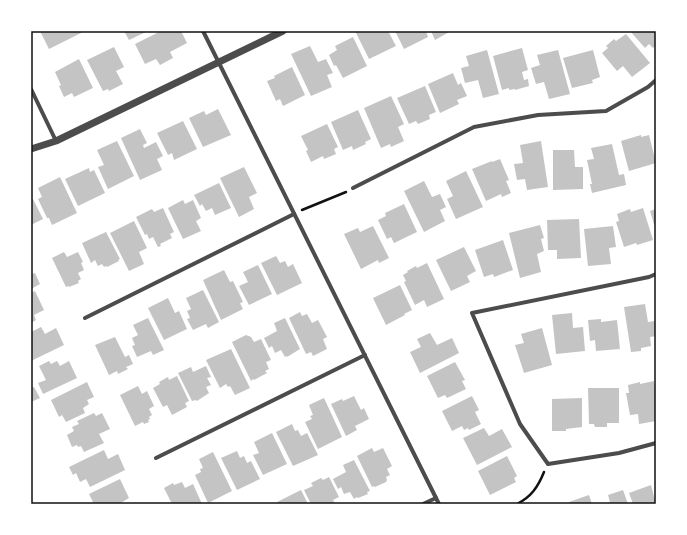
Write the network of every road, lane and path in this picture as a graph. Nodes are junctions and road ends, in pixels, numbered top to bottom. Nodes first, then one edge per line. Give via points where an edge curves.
1 (202, 31) edge
2 (283, 31) edge
3 (218, 63) junction
4 (656, 80) edge
5 (31, 89) edge
6 (56, 141) junction
7 (31, 149) edge
8 (353, 188) joint
9 (294, 214) junction
10 (656, 274) edge
11 (85, 318) dead end
12 (365, 356) junction
13 (656, 443) edge
14 (156, 458) dead end
15 (548, 464) junction
16 (436, 498) junction
17 (423, 504) edge
18 (439, 504) edge
19 (516, 504) edge

1 - 3 street
2 - 3 street
3 - 6 street
3 - 9 street
4 - 8 street via 606,111 538,115 474,127
5 - 6 street
6 - 7 street
8 - 9 path
9 - 11 street
9 - 12 street
10 - 15 street via 472,313 520,424
12 - 14 street
12 - 16 street
13 - 15 street via 619,453
15 - 19 path via 538,486 525,500
16 - 17 street
16 - 18 street

